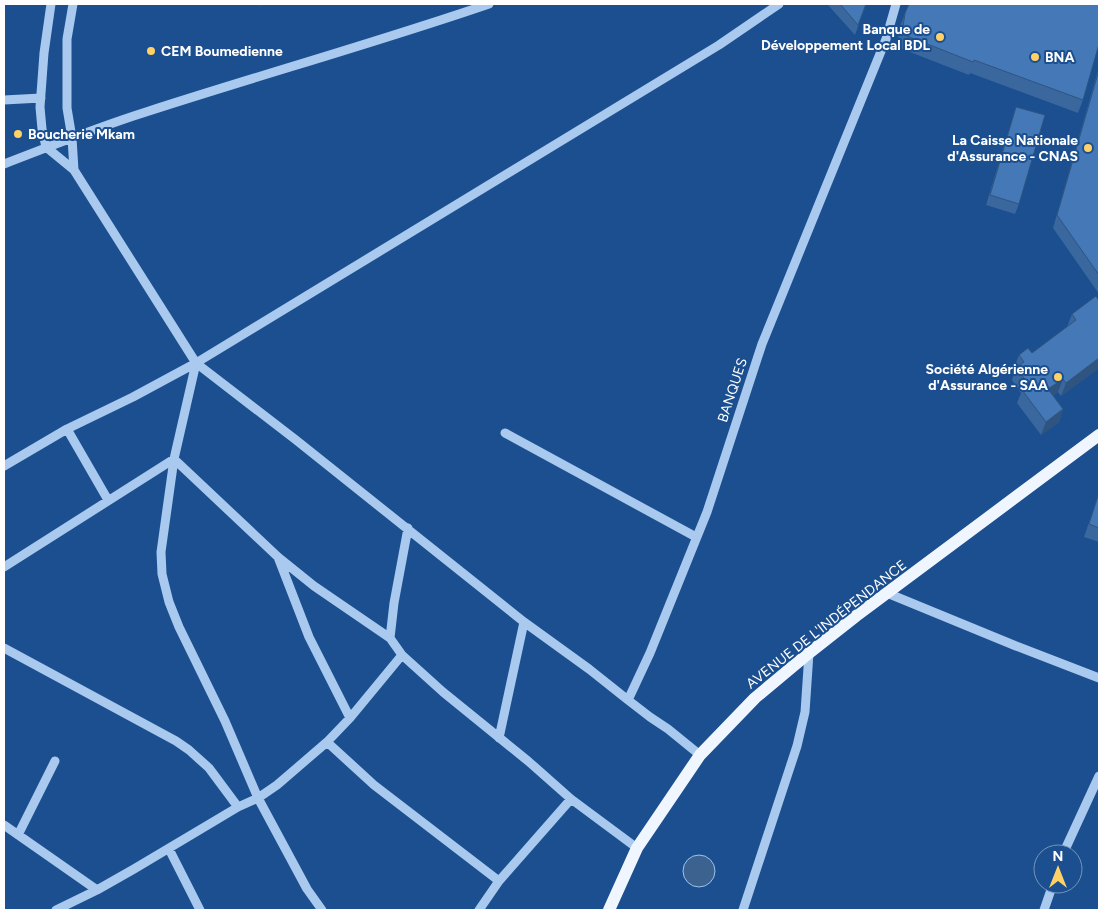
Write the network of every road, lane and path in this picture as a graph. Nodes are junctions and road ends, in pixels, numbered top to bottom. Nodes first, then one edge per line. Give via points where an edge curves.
1 (51, 4) edge
2 (73, 4) edge
3 (488, 4) edge
4 (779, 4) edge
5 (896, 4) edge
6 (41, 98) junction
7 (4, 100) edge
8 (72, 138) junction
9 (46, 147) junction
10 (4, 164) edge
11 (74, 170) junction
12 (196, 363) junction
13 (66, 428) junction
14 (505, 433) dead end
15 (1099, 435) edge
16 (174, 459) junction
17 (4, 466) edge
18 (108, 500) junction
19 (408, 528) junction
20 (696, 538) junction
21 (278, 557) junction
22 (4, 566) edge
23 (887, 593) junction
24 (524, 622) junction
25 (390, 638) junction
26 (4, 648) edge
27 (809, 653) junction
28 (402, 655) junction
29 (1099, 678) edge
30 (628, 700) junction
31 (350, 718) junction
32 (499, 738) junction
33 (327, 742) junction
34 (700, 755) junction
35 (55, 761) dead end
36 (1099, 781) edge
37 (258, 798) junction
38 (571, 798) junction
39 (238, 807) junction
40 (4, 824) edge
41 (18, 834) junction
42 (1069, 844) edge
43 (637, 848) junction
44 (169, 849) junction
45 (499, 881) junction
46 (97, 890) junction
47 (1050, 894) edge
48 (56, 910) edge
49 (200, 910) edge
50 (322, 910) edge
51 (479, 910) edge
52 (608, 910) edge
53 (743, 910) edge
54 (1044, 910) edge

1 - 6 street
2 - 8 street via 67,39 67,108
3 - 8 street
4 - 12 street via 719,45
5 - 20 street, BANQUES via 886,39 762,344
6 - 7 street
6 - 9 street
8 - 9 street
8 - 11 street
9 - 10 street
9 - 11 street
11 - 12 street
12 - 13 street
12 - 16 street
12 - 19 street
13 - 17 street
13 - 18 street
14 - 20 street
15 - 23 main road, AVENUE DE L'INDÉPENDANCE
16 - 18 street
16 - 21 street
16 - 37 street via 161,552 162,574 179,627
18 - 22 street
19 - 24 street
19 - 25 street
20 - 30 street, BANQUES
21 - 25 street
21 - 31 street via 309,637
23 - 27 main road, AVENUE DE L'INDÉPENDANCE
23 - 29 street
24 - 30 street
24 - 32 street
25 - 28 street
26 - 39 street via 176,741 209,768
27 - 34 main road, AVENUE DE L'INDÉPENDANCE via 755,698
27 - 53 street via 805,712 797,746
28 - 31 street
28 - 32 street
30 - 34 street
31 - 33 street
32 - 38 street
33 - 37 street
33 - 45 street via 374,785
34 - 43 main road, AVENUE DE L'INDÉPENDANCE
35 - 41 street
36 - 42 street
37 - 39 street
37 - 50 street via 307,889
38 - 43 street
38 - 45 street
39 - 44 street
40 - 41 street
41 - 46 street
43 - 52 main road, AVENUE DE L'INDÉPENDANCE
44 - 46 street
44 - 49 street
45 - 51 street
46 - 48 street
47 - 54 street

